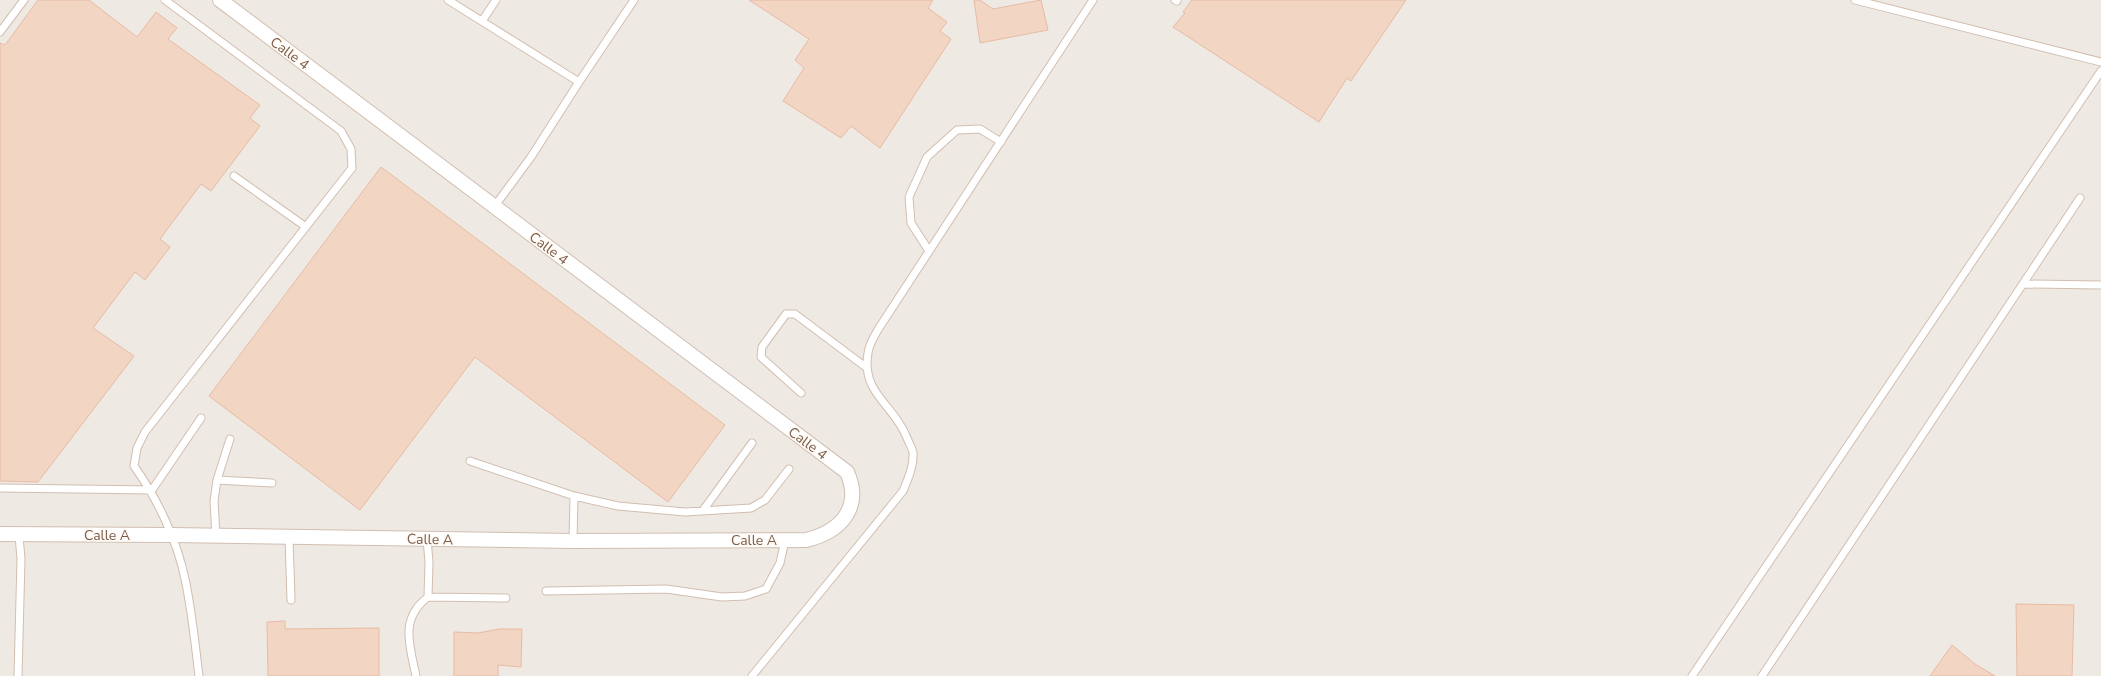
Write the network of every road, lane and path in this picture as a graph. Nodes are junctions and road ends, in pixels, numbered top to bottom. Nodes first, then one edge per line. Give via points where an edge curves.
1 (24, 0) edge
2 (165, 0) edge
3 (220, 0) edge
4 (448, 0) edge
5 (496, 0) edge
6 (634, 0) edge
7 (1093, 0) edge
8 (1855, 0) edge
9 (482, 21) junction
10 (0, 32) edge
11 (2101, 62) edge
12 (2101, 71) edge
13 (579, 82) junction
14 (1000, 142) junction
15 (234, 176) dead end
16 (2080, 198) dead end
17 (494, 206) junction
18 (306, 228) junction
19 (929, 251) junction
20 (2023, 284) junction
21 (2101, 285) edge
22 (867, 368) junction
23 (801, 392) dead end
24 (201, 418) dead end
25 (230, 439) dead end
26 (752, 444) dead end
27 (470, 462) dead end
28 (789, 468) dead end
29 (218, 480) junction
30 (272, 483) dead end
31 (0, 488) edge
32 (152, 490) junction
33 (574, 496) junction
34 (704, 509) junction
35 (850, 510) joint
36 (0, 534) edge
37 (19, 535) junction
38 (171, 535) junction
39 (216, 536) junction
40 (289, 537) junction
41 (427, 539) junction
42 (784, 540) junction
43 (573, 541) junction
44 (546, 591) dead end
45 (428, 597) junction
46 (506, 598) dead end
47 (291, 600) dead end
48 (18, 676) edge
49 (199, 676) edge
50 (416, 676) edge
51 (752, 676) edge
52 (1692, 676) edge
53 (1762, 676) edge

1 - 10 lane
2 - 18 lane via 341,131 351,149 352,168
3 - 17 street, Calle 4
4 - 9 lane
5 - 9 lane
6 - 13 lane
7 - 14 lane
8 - 11 lane
9 - 13 lane
12 - 52 lane
13 - 17 lane via 531,157
14 - 19 lane
14 - 19 lane via 980,129 957,130 927,157 909,198 911,223
15 - 18 lane
16 - 20 lane
17 - 35 street, Calle 4 via 846,472 852,484 853,498
18 - 32 lane via 146,432 137,448 134,466
19 - 22 lane via 879,328 868,351
20 - 21 lane
20 - 53 lane
22 - 23 lane via 795,314 786,314 762,347 761,357
22 - 51 lane via 874,392 904,431 913,452 912,470 903,491
24 - 32 lane
25 - 29 lane
26 - 34 lane
27 - 33 lane
28 - 34 lane via 765,500 751,508
29 - 30 lane
29 - 39 lane via 214,501
31 - 32 lane
32 - 38 lane
33 - 34 lane via 618,506 685,512
33 - 43 lane
35 - 42 street, Calle A via 832,530 820,536 806,540
36 - 37 street, Calle A
37 - 38 street, Calle A
37 - 48 lane via 21,559
38 - 39 street, Calle A
38 - 49 lane via 185,579
39 - 40 street, Calle A
40 - 41 street, Calle A
40 - 47 lane
41 - 43 street, Calle A
41 - 45 lane
42 - 43 street, Calle A
42 - 44 lane via 780,563 766,588 745,596 722,598 666,589
45 - 46 lane
45 - 50 lane via 417,605 412,613 408,637

